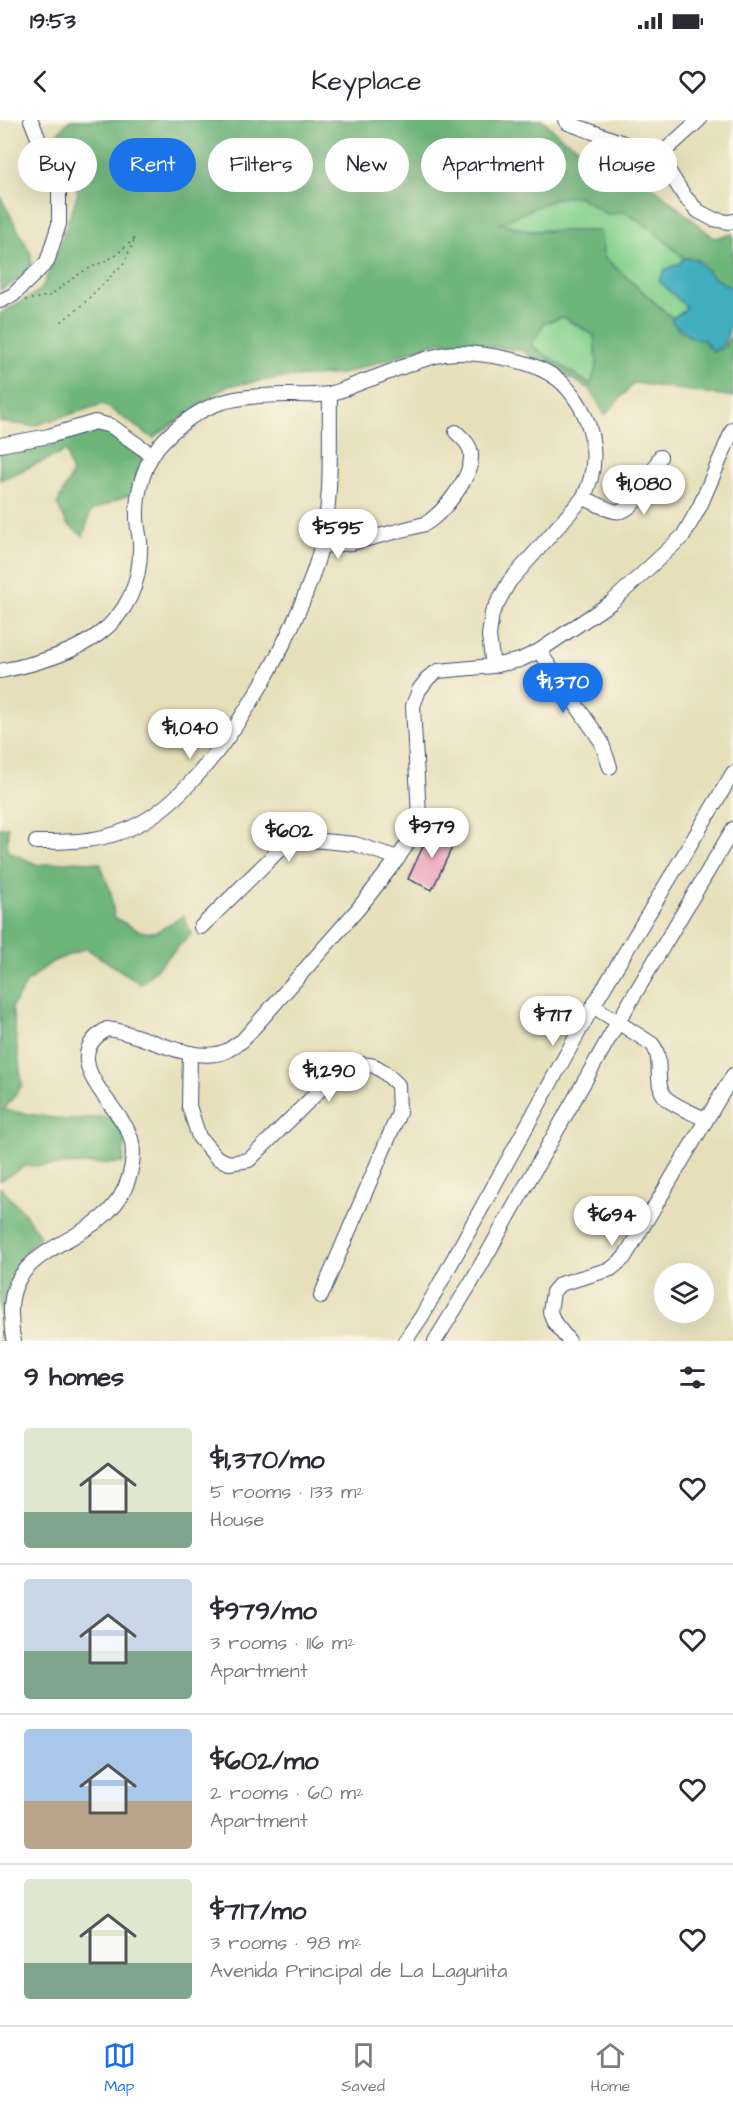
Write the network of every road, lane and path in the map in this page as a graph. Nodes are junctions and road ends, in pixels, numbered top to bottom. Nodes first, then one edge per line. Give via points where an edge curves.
1 (31, 120) edge
2 (566, 120) edge
3 (699, 120) edge
4 (609, 138) edge
5 (677, 140) edge
6 (677, 184) edge
7 (733, 221) edge
8 (20, 300) dead end
9 (0, 301) edge
10 (60, 323) dead end
11 (330, 394) junction
12 (733, 429) edge
13 (456, 432) dead end
14 (0, 445) edge
15 (152, 455) junction
16 (660, 457) dead end
17 (583, 498) junction
18 (322, 546) junction
19 (539, 651) junction
20 (492, 666) junction
21 (0, 671) edge
22 (610, 767) dead end
23 (733, 773) edge
24 (733, 829) edge
25 (36, 842) dead end
26 (398, 858) junction
27 (201, 927) dead end
28 (593, 1006) junction
29 (618, 1022) junction
30 (190, 1053) junction
31 (733, 1075) edge
32 (706, 1120) junction
33 (321, 1296) dead end
34 (14, 1341) edge
35 (405, 1341) edge
36 (435, 1341) edge
37 (569, 1341) edge

1 - 9 street via 59,191 58,224 47,262 12,295
2 - 4 street
3 - 5 street
6 - 7 street via 698,211 713,219
8 - 10 path via 49,296 82,272 115,256 135,238 124,263
11 - 15 street via 227,400 179,427
11 - 17 street via 447,354 500,357 537,367 562,382 586,418 595,460 590,486
11 - 18 street via 328,496
12 - 19 street via 683,536 612,602
13 - 18 street via 468,443 470,464 457,491 434,518 425,524 352,543
14 - 15 street via 95,422 111,426
15 - 21 street via 139,495 139,561 132,592 122,611 108,627 75,650
16 - 17 street via 635,503 627,509 612,511
17 - 20 street via 509,582 492,613
18 - 25 street via 297,618 254,695 218,750 175,800 146,820 106,838
19 - 20 street
19 - 22 street via 600,741
20 - 26 street via 438,671 419,690 413,706 419,815
23 - 28 street
24 - 29 street
26 - 27 street via 355,844 300,840 288,844
26 - 30 street via 242,1041 225,1052
28 - 29 street
28 - 35 street
29 - 32 street via 657,1049 661,1089 666,1098
29 - 36 street
30 - 33 street via 189,1106 199,1137 217,1158 229,1162 249,1160 342,1068 363,1062 383,1070 398,1085 399,1113
30 - 34 street via 123,1030 107,1029 91,1041 86,1060 98,1086 129,1132 129,1177 113,1207 95,1225 26,1268 15,1285 11,1304
31 - 32 street
32 - 37 street via 624,1258 611,1269 560,1284 553,1292 550,1312

